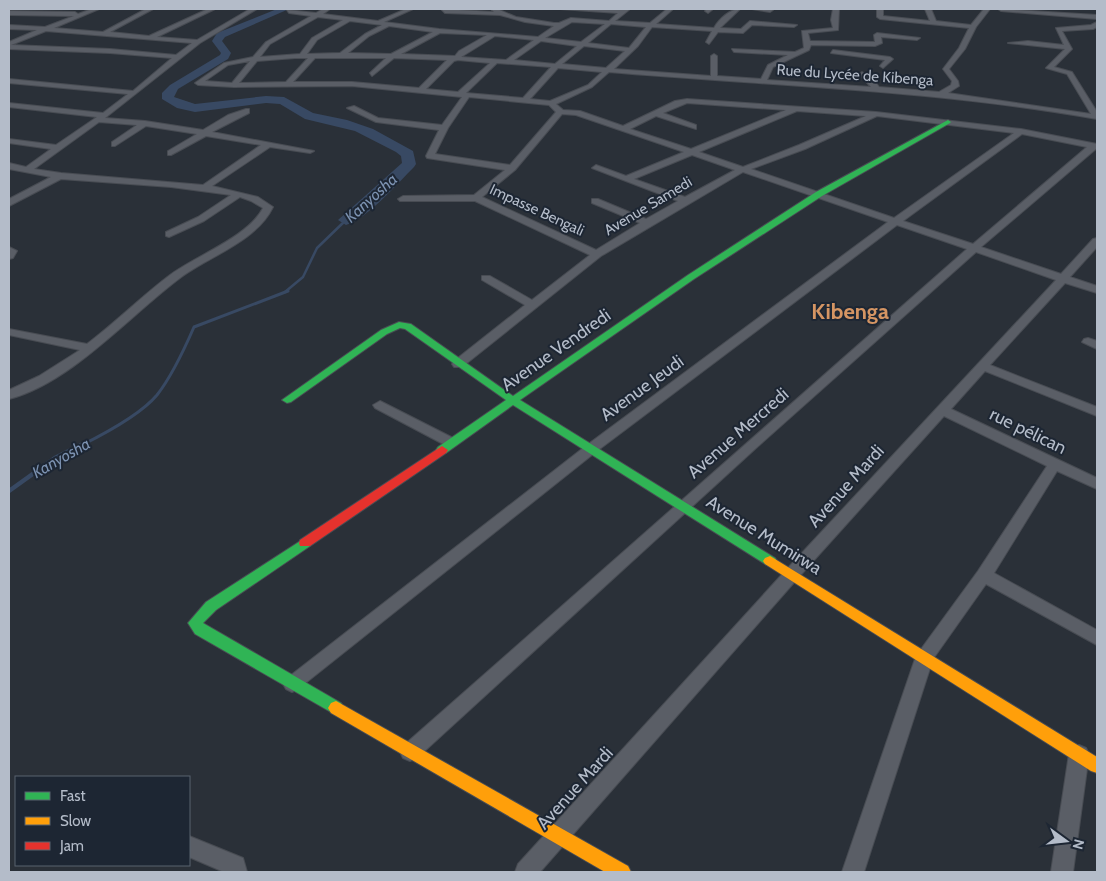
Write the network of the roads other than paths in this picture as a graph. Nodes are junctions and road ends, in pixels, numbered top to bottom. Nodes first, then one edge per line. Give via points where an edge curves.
1 (96, 9) edge
2 (150, 9) edge
3 (212, 9) edge
4 (254, 9) edge
5 (327, 9) edge
6 (410, 9) edge
7 (444, 9) edge
8 (563, 9) edge
9 (670, 9) edge
10 (737, 9) edge
11 (755, 9) edge
12 (836, 9) edge
13 (880, 9) edge
14 (928, 9) edge
15 (987, 9) edge
16 (1001, 9) edge
17 (770, 10) dead end
18 (288, 11) dead end
19 (497, 11) edge
20 (626, 11) edge
21 (472, 12) junction
22 (9, 13) edge
23 (82, 14) junction
24 (318, 14) junction
25 (507, 16) junction
26 (351, 18) junction
27 (459, 19) dead end
28 (1096, 20) edge
29 (499, 21) dead end
30 (381, 22) junction
31 (614, 22) junction
32 (390, 23) junction
33 (934, 23) junction
34 (560, 24) junction
35 (654, 24) junction
36 (794, 25) dead end
37 (9, 26) edge
38 (973, 27) junction
39 (48, 28) junction
40 (716, 29) junction
41 (439, 31) junction
42 (106, 32) junction
43 (494, 34) junction
44 (148, 38) junction
45 (917, 38) dead end
46 (539, 39) junction
47 (198, 42) junction
48 (709, 42) dead end
49 (1011, 43) dead end
50 (584, 45) junction
51 (9, 46) edge
52 (807, 46) junction
53 (1069, 48) junction
54 (631, 50) junction
55 (734, 50) dead end
56 (342, 55) junction
57 (797, 55) junction
58 (313, 56) junction
59 (392, 56) junction
60 (714, 56) dead end
61 (177, 57) junction
62 (303, 57) junction
63 (254, 59) junction
64 (454, 59) junction
65 (496, 61) junction
66 (507, 62) junction
67 (558, 65) junction
68 (883, 66) dead end
69 (609, 69) junction
70 (372, 74) dead end
71 (862, 74) dead end
72 (714, 78) junction
73 (9, 81) edge
74 (762, 82) junction
75 (288, 84) junction
76 (234, 85) junction
77 (420, 90) junction
78 (878, 90) junction
79 (135, 93) junction
80 (464, 94) junction
81 (940, 95) junction
82 (525, 100) junction
83 (551, 103) junction
84 (9, 105) edge
85 (351, 108) dead end
86 (798, 108) junction
87 (246, 111) dead end
88 (561, 112) junction
89 (655, 113) junction
90 (876, 114) junction
91 (1097, 117) edge
92 (101, 118) junction
93 (948, 122) junction
94 (145, 123) junction
95 (693, 126) dead end
96 (444, 128) junction
97 (624, 129) junction
98 (1021, 131) junction
99 (205, 133) junction
100 (9, 141) edge
101 (115, 144) dead end
102 (1096, 145) edge
103 (267, 146) junction
104 (60, 148) junction
105 (310, 151) dead end
106 (696, 151) junction
107 (171, 154) dead end
108 (9, 166) edge
109 (512, 168) junction
110 (596, 168) dead end
111 (24, 169) junction
112 (744, 169) junction
113 (9, 173) edge
114 (59, 176) junction
115 (626, 178) junction
116 (204, 188) junction
117 (239, 194) junction
118 (819, 194) junction
119 (476, 198) junction
120 (404, 199) dead end
121 (595, 200) dead end
122 (686, 201) junction
123 (9, 203) edge
124 (896, 221) junction
125 (647, 223) junction
126 (169, 234) dead end
127 (1096, 244) edge
128 (974, 248) junction
129 (9, 250) edge
130 (597, 254) junction
131 (9, 256) edge
132 (486, 278) dead end
133 (1063, 278) junction
134 (1097, 290) edge
135 (533, 305) junction
136 (9, 332) edge
137 (90, 348) junction
138 (458, 364) junction
139 (982, 366) junction
140 (9, 395) edge
141 (286, 400) dead end
142 (515, 401) junction
143 (380, 404) dead end
144 (942, 410) junction
145 (1097, 412) edge
146 (452, 443) junction
147 (592, 448) junction
148 (1054, 465) junction
149 (1097, 484) edge
150 (684, 505) junction
151 (792, 574) junction
152 (984, 576) junction
153 (1097, 638) edge
154 (925, 656) junction
155 (292, 684) junction
156 (410, 752) junction
157 (1079, 754) junction
158 (1097, 766) edge
159 (558, 837) junction
160 (190, 846) edge
161 (236, 872) edge
162 (526, 872) edge
163 (622, 872) edge
164 (853, 872) edge
165 (1062, 872) edge

1 - 23 street
2 - 42 street
3 - 44 street
4 - 47 street
5 - 24 street
6 - 30 street
7 - 21 street
8 - 20 street
9 - 35 street
10 - 40 street
11 - 17 street
12 - 52 street via 836,30 804,32
13 - 33 street via 878,16 881,18
14 - 33 street
15 - 38 street
16 - 28 street
18 - 24 street
19 - 21 street
19 - 25 street
20 - 31 street
21 - 27 street
22 - 23 street
23 - 39 street
24 - 26 street
24 - 63 street via 268,43
25 - 29 street
25 - 34 street
26 - 30 street
26 - 62 street via 314,39
28 - 53 street via 1093,28 1058,29
30 - 32 street
31 - 34 street via 577,20
31 - 35 street
31 - 50 street
32 - 41 street
32 - 56 street via 367,35
33 - 38 street
34 - 46 street
35 - 40 street
35 - 54 street
36 - 40 street via 750,23 742,31
37 - 39 street
38 - 81 street via 962,49 946,69 955,86
39 - 42 street
39 - 51 street
40 - 48 street
41 - 43 street
41 - 59 street
42 - 44 street
43 - 46 street
43 - 64 street
44 - 47 street
45 - 52 street via 878,35 879,43 875,44
46 - 50 street
46 - 66 street
47 - 61 street
49 - 53 street
50 - 54 street
50 - 67 street
51 - 61 street
52 - 57 street
52 - 68 street via 890,59
53 - 91 street via 1049,68 1070,72
54 - 69 street
55 - 57 street
56 - 58 street, Rue du Lycée de Kibenga
56 - 59 street, Rue du Lycée de Kibenga
57 - 74 street via 770,66
58 - 62 street, Rue du Lycée de Kibenga
58 - 75 street
59 - 64 street, Rue du Lycée de Kibenga
59 - 70 street
60 - 72 street
61 - 79 street
62 - 63 street, Rue du Lycée de Kibenga
63 - 76 street
63 - 76 street, Rue du Lycée de Kibenga via 226,64 198,83
64 - 65 street, Rue du Lycée de Kibenga
64 - 77 street
65 - 66 street, Rue du Lycée de Kibenga
65 - 80 street
66 - 67 street, Rue du Lycée de Kibenga
67 - 69 street, Rue du Lycée de Kibenga
67 - 82 street
69 - 72 street, Rue du Lycée de Kibenga
69 - 83 street via 590,86
71 - 78 street
72 - 74 street, Rue du Lycée de Kibenga
73 - 79 street
74 - 78 street, Rue du Lycée de Kibenga
75 - 76 street
75 - 77 street via 352,84
77 - 80 street
78 - 81 street, Rue du Lycée de Kibenga
79 - 92 street
80 - 82 street
80 - 96 street
81 - 91 street, Rue du Lycée de Kibenga via 1039,106
82 - 83 street
83 - 88 street
84 - 92 street
85 - 96 street via 376,120
86 - 89 street via 687,101
86 - 90 street
86 - 106 street
87 - 99 street
88 - 97 street via 585,114
88 - 109 street via 552,118
89 - 95 street
89 - 97 street
90 - 93 street
90 - 112 street, Avenue Samedi
92 - 94 street
92 - 104 street
93 - 98 street
93 - 118 street, Avenue Vendredi
94 - 99 street
94 - 101 street
96 - 109 street via 430,156
97 - 106 street
98 - 102 street
98 - 124 street, Avenue Jeudi
99 - 103 street
99 - 107 street
100 - 104 street
102 - 128 street, Avenue Mercredi
103 - 105 street
103 - 116 street
104 - 111 street
106 - 112 street
106 - 115 street
108 - 111 street
109 - 119 street
110 - 115 street
111 - 113 street
111 - 114 street
112 - 118 street
112 - 122 street, Avenue Samedi
114 - 116 street
114 - 123 street
115 - 122 street
116 - 117 street
117 - 126 street via 200,220
117 - 137 street via 264,203 268,207 267,212 230,243 169,280
118 - 124 street
118 - 142 street, Avenue Vendredi via 691,277
119 - 120 street, Impasse Bengali
119 - 130 street, Impasse Bengali
121 - 125 street
122 - 125 street, Avenue Samedi
124 - 128 street
124 - 147 street, Avenue Jeudi
125 - 130 street, Avenue Samedi
127 - 133 street, Avenue Mardi
128 - 133 street
128 - 150 street, Avenue Mercredi
129 - 131 street via 12,251
130 - 135 street, Avenue Samedi
132 - 135 street
133 - 134 street
133 - 139 street, Avenue Mardi
135 - 138 street, Avenue Samedi
136 - 137 street
137 - 140 street via 53,374
138 - 141 street, Avenue Mumirwa via 404,325 389,329
138 - 142 street, Avenue Mumirwa
139 - 144 street, Avenue Mardi
139 - 145 street
142 - 146 street, Avenue Vendredi
142 - 147 street, Avenue Mumirwa
143 - 146 street
144 - 148 street, rue pélican
144 - 151 street, Avenue Mardi
146 - 155 street, Avenue Vendredi via 211,606 195,623 200,630
147 - 150 street, Avenue Mumirwa
147 - 155 street, Avenue Jeudi
148 - 149 street, rue pélican
148 - 152 street
150 - 151 street, Avenue Mumirwa
150 - 156 street, Avenue Mercredi
151 - 154 street, Avenue Mumirwa
151 - 159 street, Avenue Mardi
152 - 153 street
152 - 154 street
154 - 157 street, Avenue Mumirwa
154 - 164 street
155 - 156 street
156 - 159 street
157 - 158 street, Avenue Mumirwa
157 - 165 street
159 - 162 street, Avenue Mardi
159 - 163 street
160 - 161 street via 235,866

